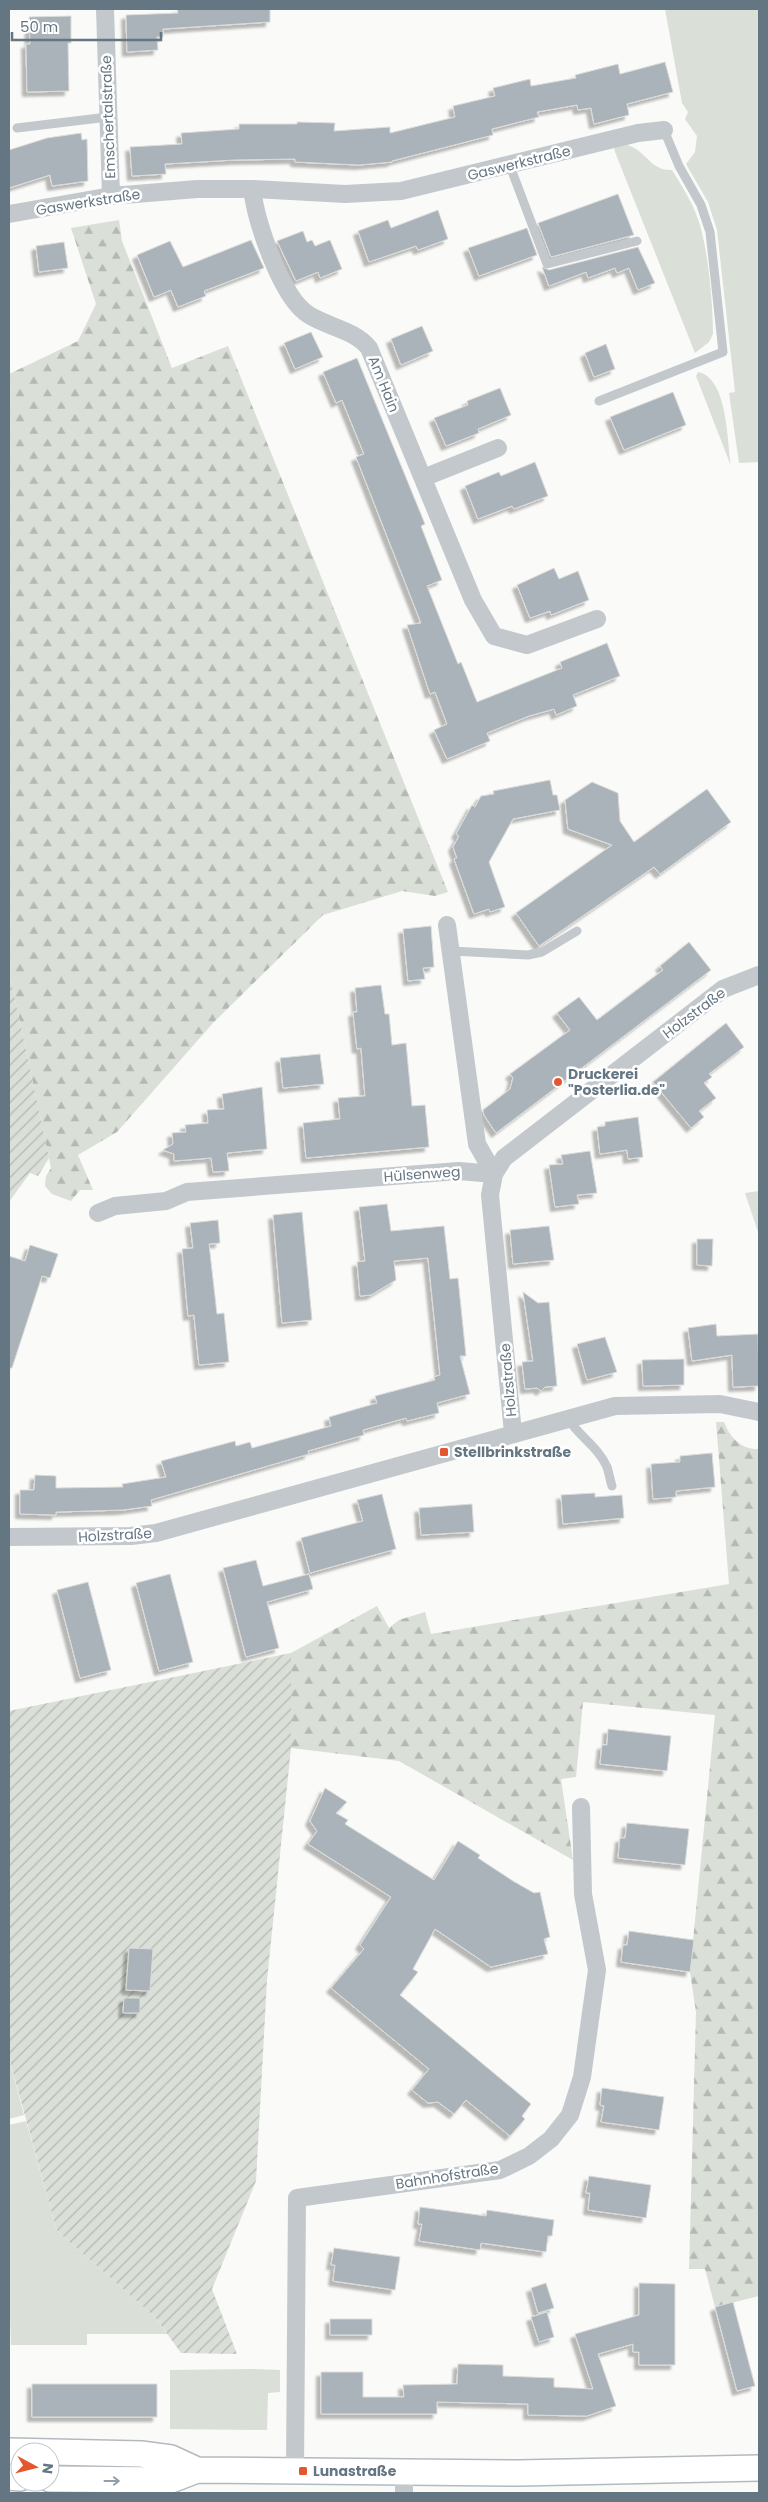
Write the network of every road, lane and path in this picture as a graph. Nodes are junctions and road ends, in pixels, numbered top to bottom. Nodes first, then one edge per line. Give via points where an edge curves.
1 (105, 9) edge
2 (108, 117) junction
3 (17, 128) dead end
4 (664, 130) joint
5 (510, 166) junction
6 (252, 189) junction
7 (111, 196) junction
8 (9, 214) edge
9 (637, 242) dead end
10 (599, 401) dead end
11 (498, 448) dead end
12 (423, 478) junction
13 (597, 619) dead end
14 (448, 925) dead end
15 (577, 931) dead end
16 (451, 951) junction
17 (759, 975) edge
18 (494, 1174) junction
19 (98, 1213) dead end
20 (759, 1412) edge
21 (569, 1420) junction
22 (513, 1433) junction
23 (612, 1486) dead end
24 (9, 1537) edge
25 (581, 1807) dead end
26 (60, 2451) edge
27 (64, 2451) junction
28 (759, 2468) edge
29 (197, 2470) junction
30 (295, 2471) junction
31 (60, 2477) edge
32 (404, 2482) edge
33 (60, 2484) edge

1 - 2 street, Emschertalstraße
2 - 3 lane
2 - 7 street, Emschertalstraße
4 - 5 street, Gaswerkstraße via 638,133
4 - 10 lane, Gaswerkstraße via 701,205 710,232 723,352
5 - 6 street, Gaswerkstraße via 401,191 345,194
5 - 9 lane via 547,264
6 - 7 street, Gaswerkstraße via 197,189
6 - 12 street, Am Hain via 255,212 287,293 308,315 357,337 369,348
7 - 8 street, Gaswerkstraße
11 - 12 street
12 - 13 street, Am Hain via 473,600 494,636 527,645
14 - 16 street
15 - 16 lane via 542,952
16 - 18 street via 477,1144
17 - 18 street, Holzstraße via 723,989 504,1158
18 - 19 street, Hülsenweg via 459,1171 187,1192 166,1201 115,1206
18 - 22 street, Holzstraße via 490,1194
20 - 21 street via 720,1404 615,1406
21 - 22 street
21 - 23 lane via 607,1466
22 - 24 street, Holzstraße via 156,1534
25 - 30 street, Bahnhofstraße via 583,1894 597,1970 582,2077 570,2116 552,2139 529,2156 500,2170 297,2198
26 - 27 main road
27 - 29 main road via 170,2458
27 - 31 main road
28 - 32 main road via 558,2473
29 - 30 main road
33 -> 29 main road via 171,2480
30 - 32 main road

